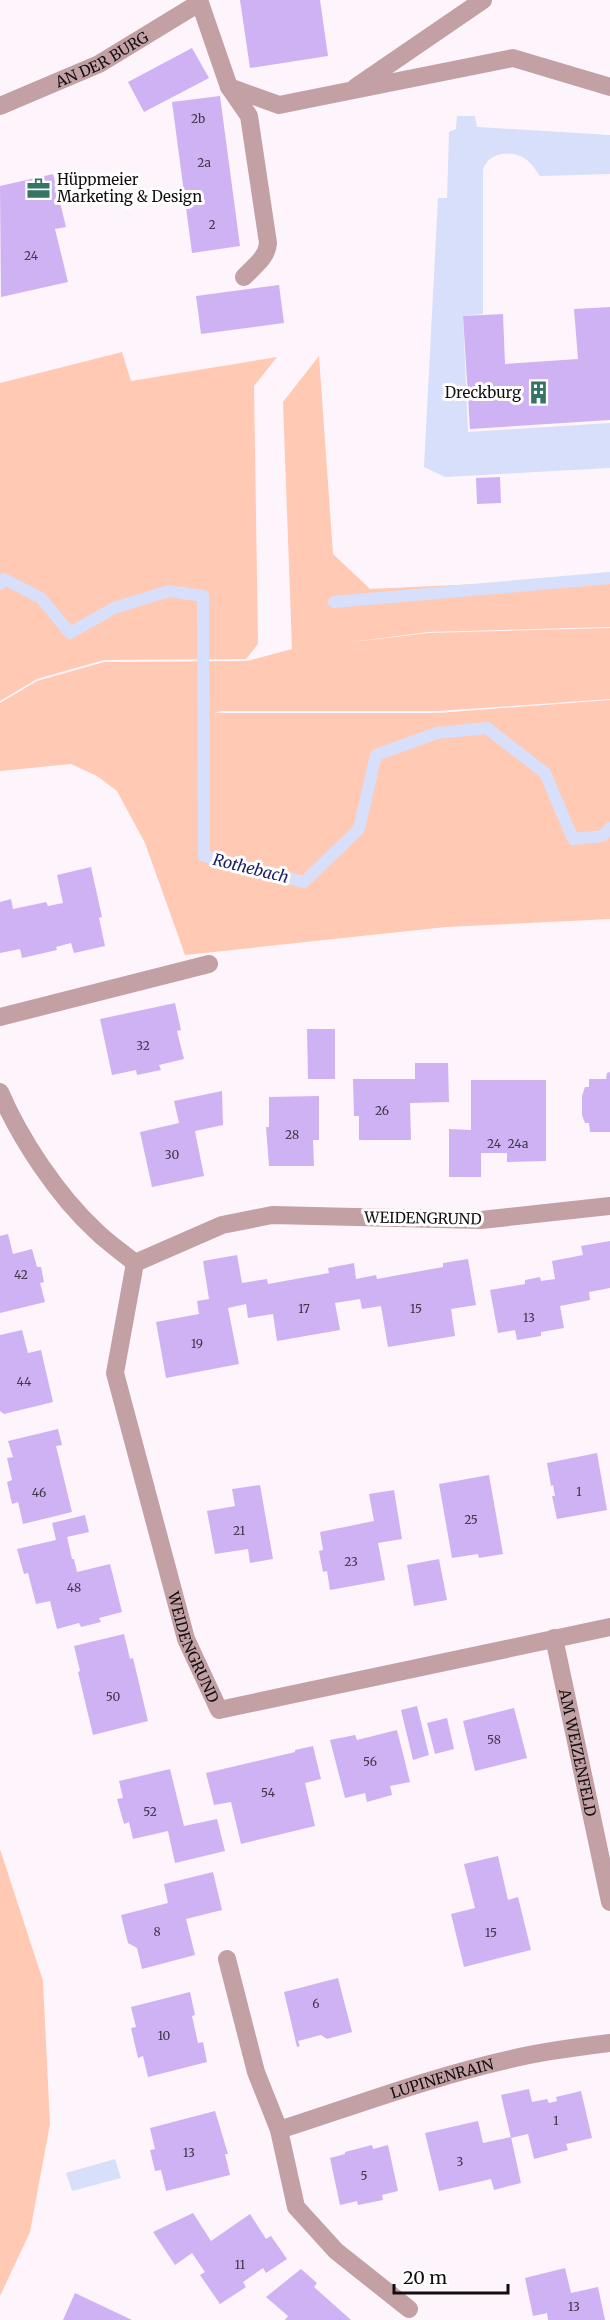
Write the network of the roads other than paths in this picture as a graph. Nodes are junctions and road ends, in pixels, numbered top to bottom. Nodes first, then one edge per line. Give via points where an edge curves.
1 (483, 0) edge
2 (199, 2) edge
3 (229, 87) junction
4 (610, 87) edge
5 (348, 92) junction
6 (0, 106) edge
7 (244, 277) dead end
8 (209, 964) dead end
9 (0, 1017) edge
10 (0, 1092) edge
11 (610, 1206) edge
12 (135, 1263) junction
13 (610, 1627) edge
14 (554, 1638) junction
15 (610, 1902) edge
16 (227, 1959) dead end
17 (610, 2043) edge
18 (279, 2130) junction
19 (409, 2309) dead end

1 - 5 street
2 - 3 street
2 - 6 street, AN DER BURG via 99,64
3 - 5 street via 279,105
3 - 7 street via 249,116 268,243 263,257
4 - 5 street via 513,58
8 - 9 street
10 - 12 street via 30,1149 69,1202 95,1231
11 - 12 street, WEIDENGRUND via 481,1220 272,1215 222,1225
12 - 14 street, WEIDENGRUND via 116,1373 186,1639 219,1710
13 - 14 street, WEIDENGRUND
14 - 15 street, AM WEIZENFELD
16 - 18 street via 256,2072
17 - 18 street, LUPINENRAIN via 510,2059
18 - 19 street via 296,2207 336,2251

